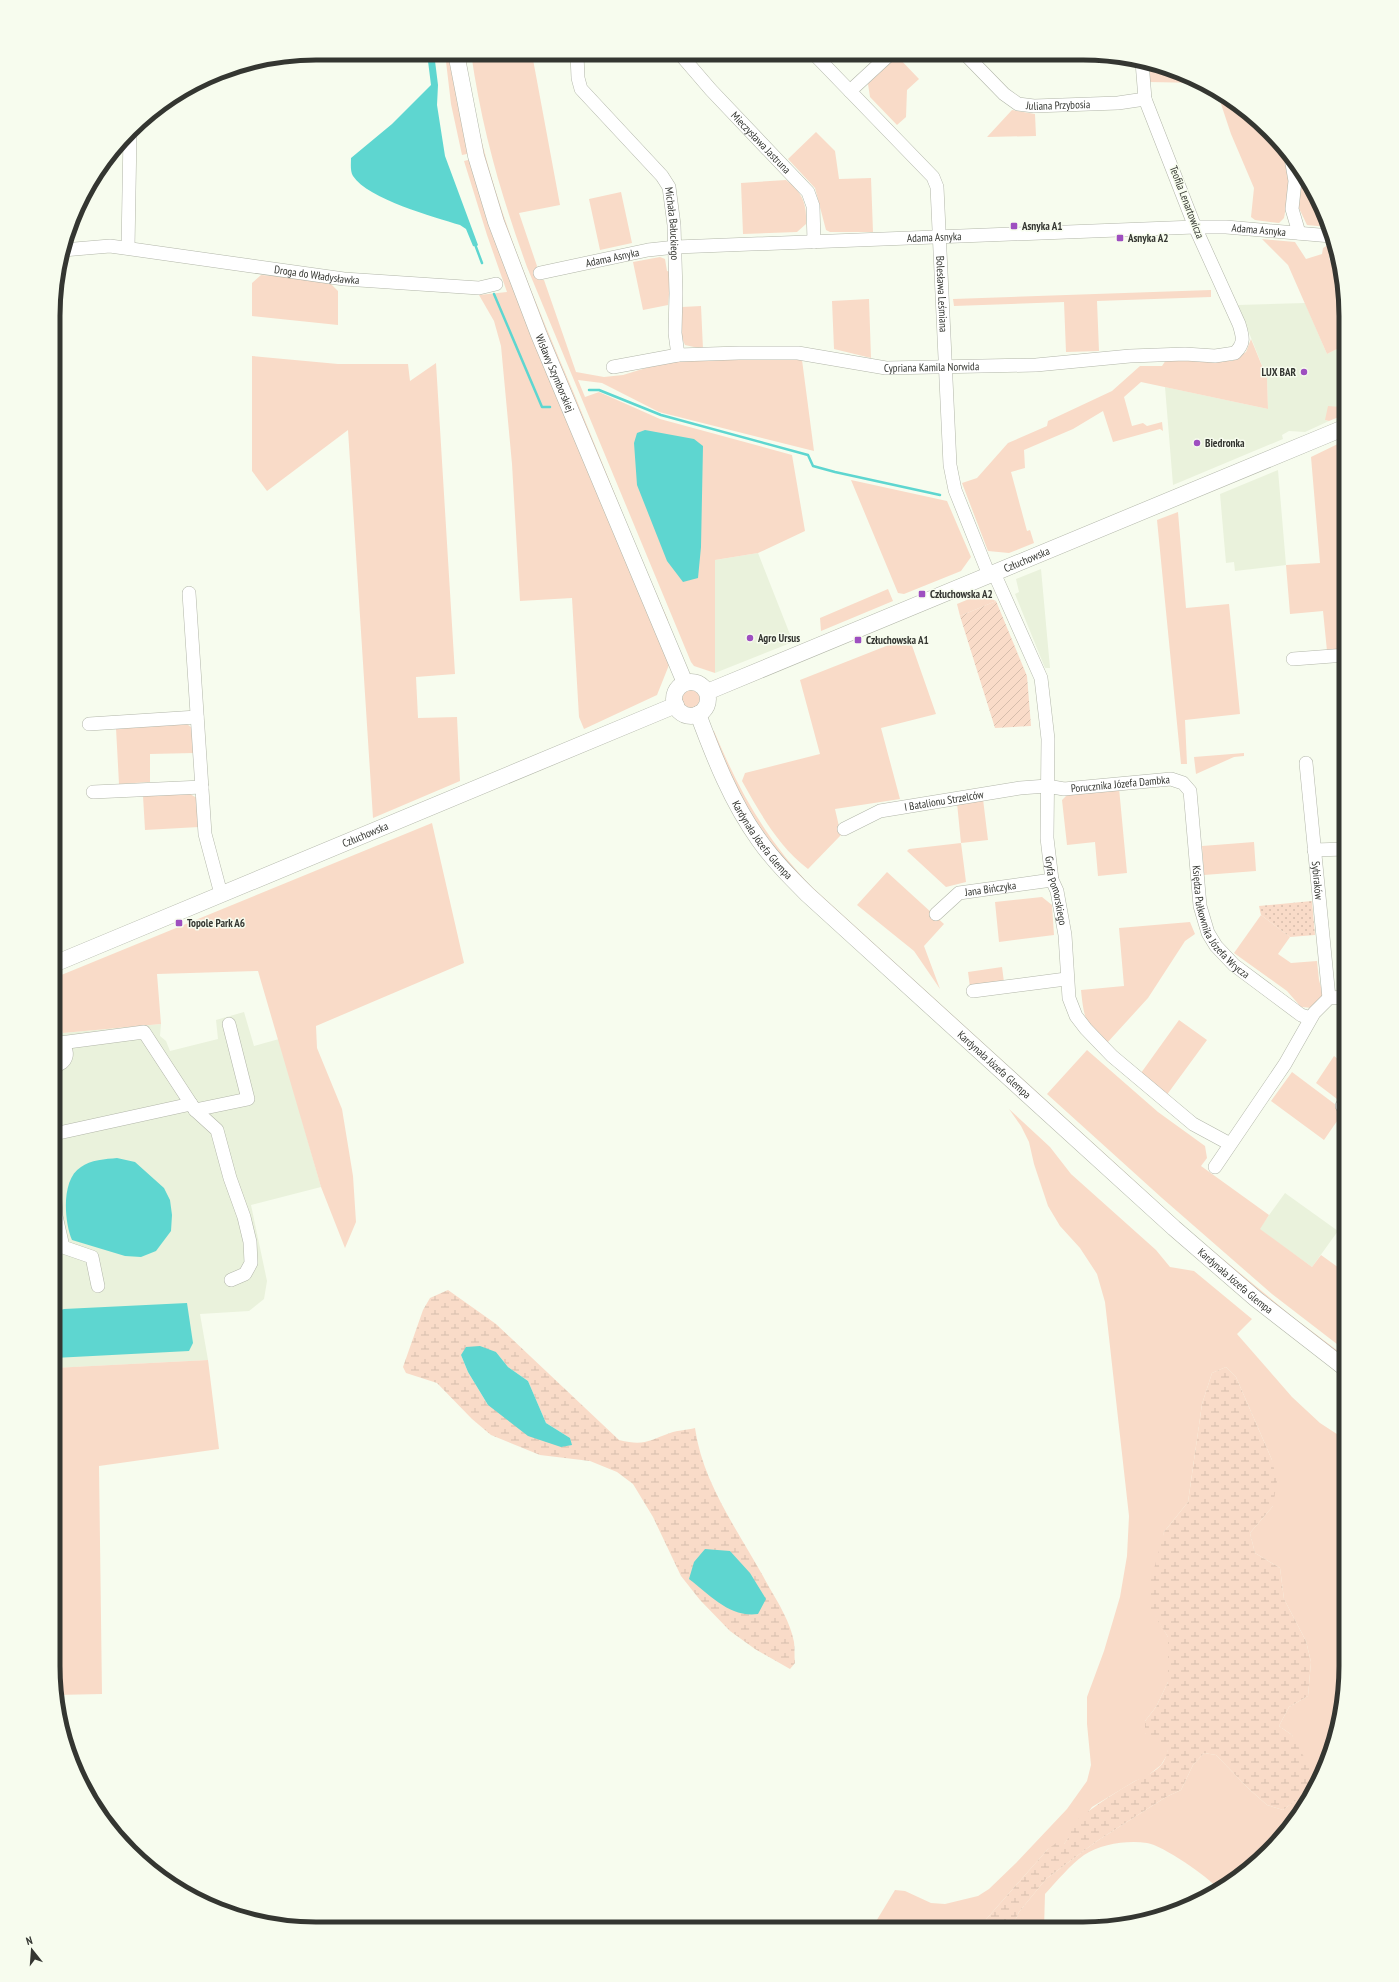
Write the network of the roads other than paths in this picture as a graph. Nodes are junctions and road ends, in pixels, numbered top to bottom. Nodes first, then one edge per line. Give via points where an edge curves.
1 (457, 60) edge
2 (577, 60) edge
3 (685, 60) edge
4 (820, 60) edge
5 (884, 60) edge
6 (971, 60) edge
7 (1142, 67) edge
8 (850, 91) junction
9 (1145, 99) junction
10 (130, 140) edge
11 (1293, 170) edge
12 (1195, 227) junction
13 (1299, 233) junction
14 (1325, 235) edge
15 (940, 238) junction
16 (814, 242) junction
17 (676, 247) junction
18 (69, 249) edge
19 (133, 249) junction
20 (540, 273) dead end
21 (496, 284) dead end
22 (1244, 339) joint
23 (678, 355) junction
24 (613, 367) dead end
25 (946, 367) junction
26 (1339, 430) edge
27 (991, 574) junction
28 (189, 593) dead end
29 (1339, 655) edge
30 (1293, 659) dead end
31 (685, 683) junction
32 (706, 692) junction
33 (676, 705) junction
34 (698, 714) junction
35 (197, 717) junction
36 (90, 724) dead end
37 (1306, 763) dead end
38 (1047, 786) junction
39 (202, 787) junction
40 (1190, 791) joint
41 (93, 792) dead end
42 (844, 829) dead end
43 (1339, 848) edge
44 (1314, 850) junction
45 (1052, 880) junction
46 (221, 894) junction
47 (936, 914) dead end
48 (60, 961) edge
49 (1066, 979) junction
50 (973, 992) dead end
51 (1339, 997) edge
52 (1329, 998) junction
53 (1310, 1018) junction
54 (229, 1024) dead end
55 (60, 1042) edge
56 (60, 1044) edge
57 (60, 1064) edge
58 (193, 1107) junction
59 (60, 1133) edge
60 (1230, 1144) junction
61 (1215, 1168) dead end
62 (60, 1237) edge
63 (230, 1280) dead end
64 (98, 1286) dead end
65 (1339, 1364) edge

1 - 31 main road, Wisławy Szymborskiej via 476,156 496,222 539,335
2 - 17 street, Michała Bałuckiego via 581,89 662,176 669,187
3 - 16 street, Mieczysława Jastruna via 808,192 813,206
4 - 8 street, Bolesława Leśmiana
5 - 8 street
6 - 9 street, Juliana Przybosia via 1004,94 1018,104 1110,104
7 - 9 street, Teofila Lenartowicza
8 - 15 street, Bolesława Leśmiana via 933,177 938,198
9 - 12 street, Teofila Lenartowicza
10 - 19 street
11 - 13 street via 1295,181 1292,209
12 - 13 street, Adama Asnyka
12 - 15 street, Adama Asnyka
12 - 22 street, Teofila Lenartowicza
13 - 14 street, Adama Asnyka
15 - 16 street, Adama Asnyka
15 - 25 street, Bolesława Leśmiana
16 - 17 street, Adama Asnyka
17 - 20 street, Adama Asnyka via 648,250
17 - 23 street, Michała Bałuckiego via 675,333
18 - 19 street, Droga do Władysławka via 110,246
19 - 21 street, Droga do Władysławka via 344,280 480,288
22 - 25 street, Cypriana Kamila Norwida via 1239,349 1229,356 1130,356 1036,365
23 - 24 street, Cypriana Kamila Norwida
23 - 25 street, Cypriana Kamila Norwida via 798,353 886,368
25 - 27 street, Bolesława Leśmiana via 950,465 955,490
26 - 27 main road, Człuchowska
27 - 32 main road, Człuchowska
27 - 38 street, Gryfa Pomorskiego via 1041,678 1048,739
28 - 35 street
29 - 30 street
31 - 32 main road via 696,683
31 - 33 main road via 675,693
32 - 34 main road via 706,706
33 - 34 main road via 684,714
33 - 46 main road, Człuchowska
34 - 65 main road, Kardynała Józefa Glempa via 725,779 746,819 782,869 1174,1228 1256,1299
35 - 36 street
35 - 39 street
37 - 44 street, Sybiraków
38 - 40 street, Porucznika Józefa Dambka via 1064,789 1171,779 1183,783
38 - 42 street, I Batalionu Strzelców via 958,797 880,811
38 - 45 street, Gryfa Pomorskiego via 1047,838
39 - 41 street
39 - 46 street via 205,834
40 - 53 street, Księdza Pułkownika Józefa Wrycza via 1200,906 1208,933 1234,965 1301,1015
43 - 44 street
44 - 52 street, Sybiraków
45 - 47 street, Jana Bińczyka via 959,893
45 - 49 street, Gryfa Pomorskiego via 1058,892 1065,935
46 - 48 main road, Człuchowska
49 - 50 street
49 - 60 street, Gryfa Pomorskiego via 1069,998 1076,1016 1112,1056 1193,1124
51 - 52 street
52 - 53 street
53 - 60 street via 1285,1064
54 - 58 street via 248,1099
55 - 58 street via 144,1032
56 - 57 street via 66,1049 66,1057
58 - 59 street
58 - 63 street via 217,1130 250,1242 251,1263 245,1274
60 - 61 street
62 - 64 street via 62,1247 92,1257

